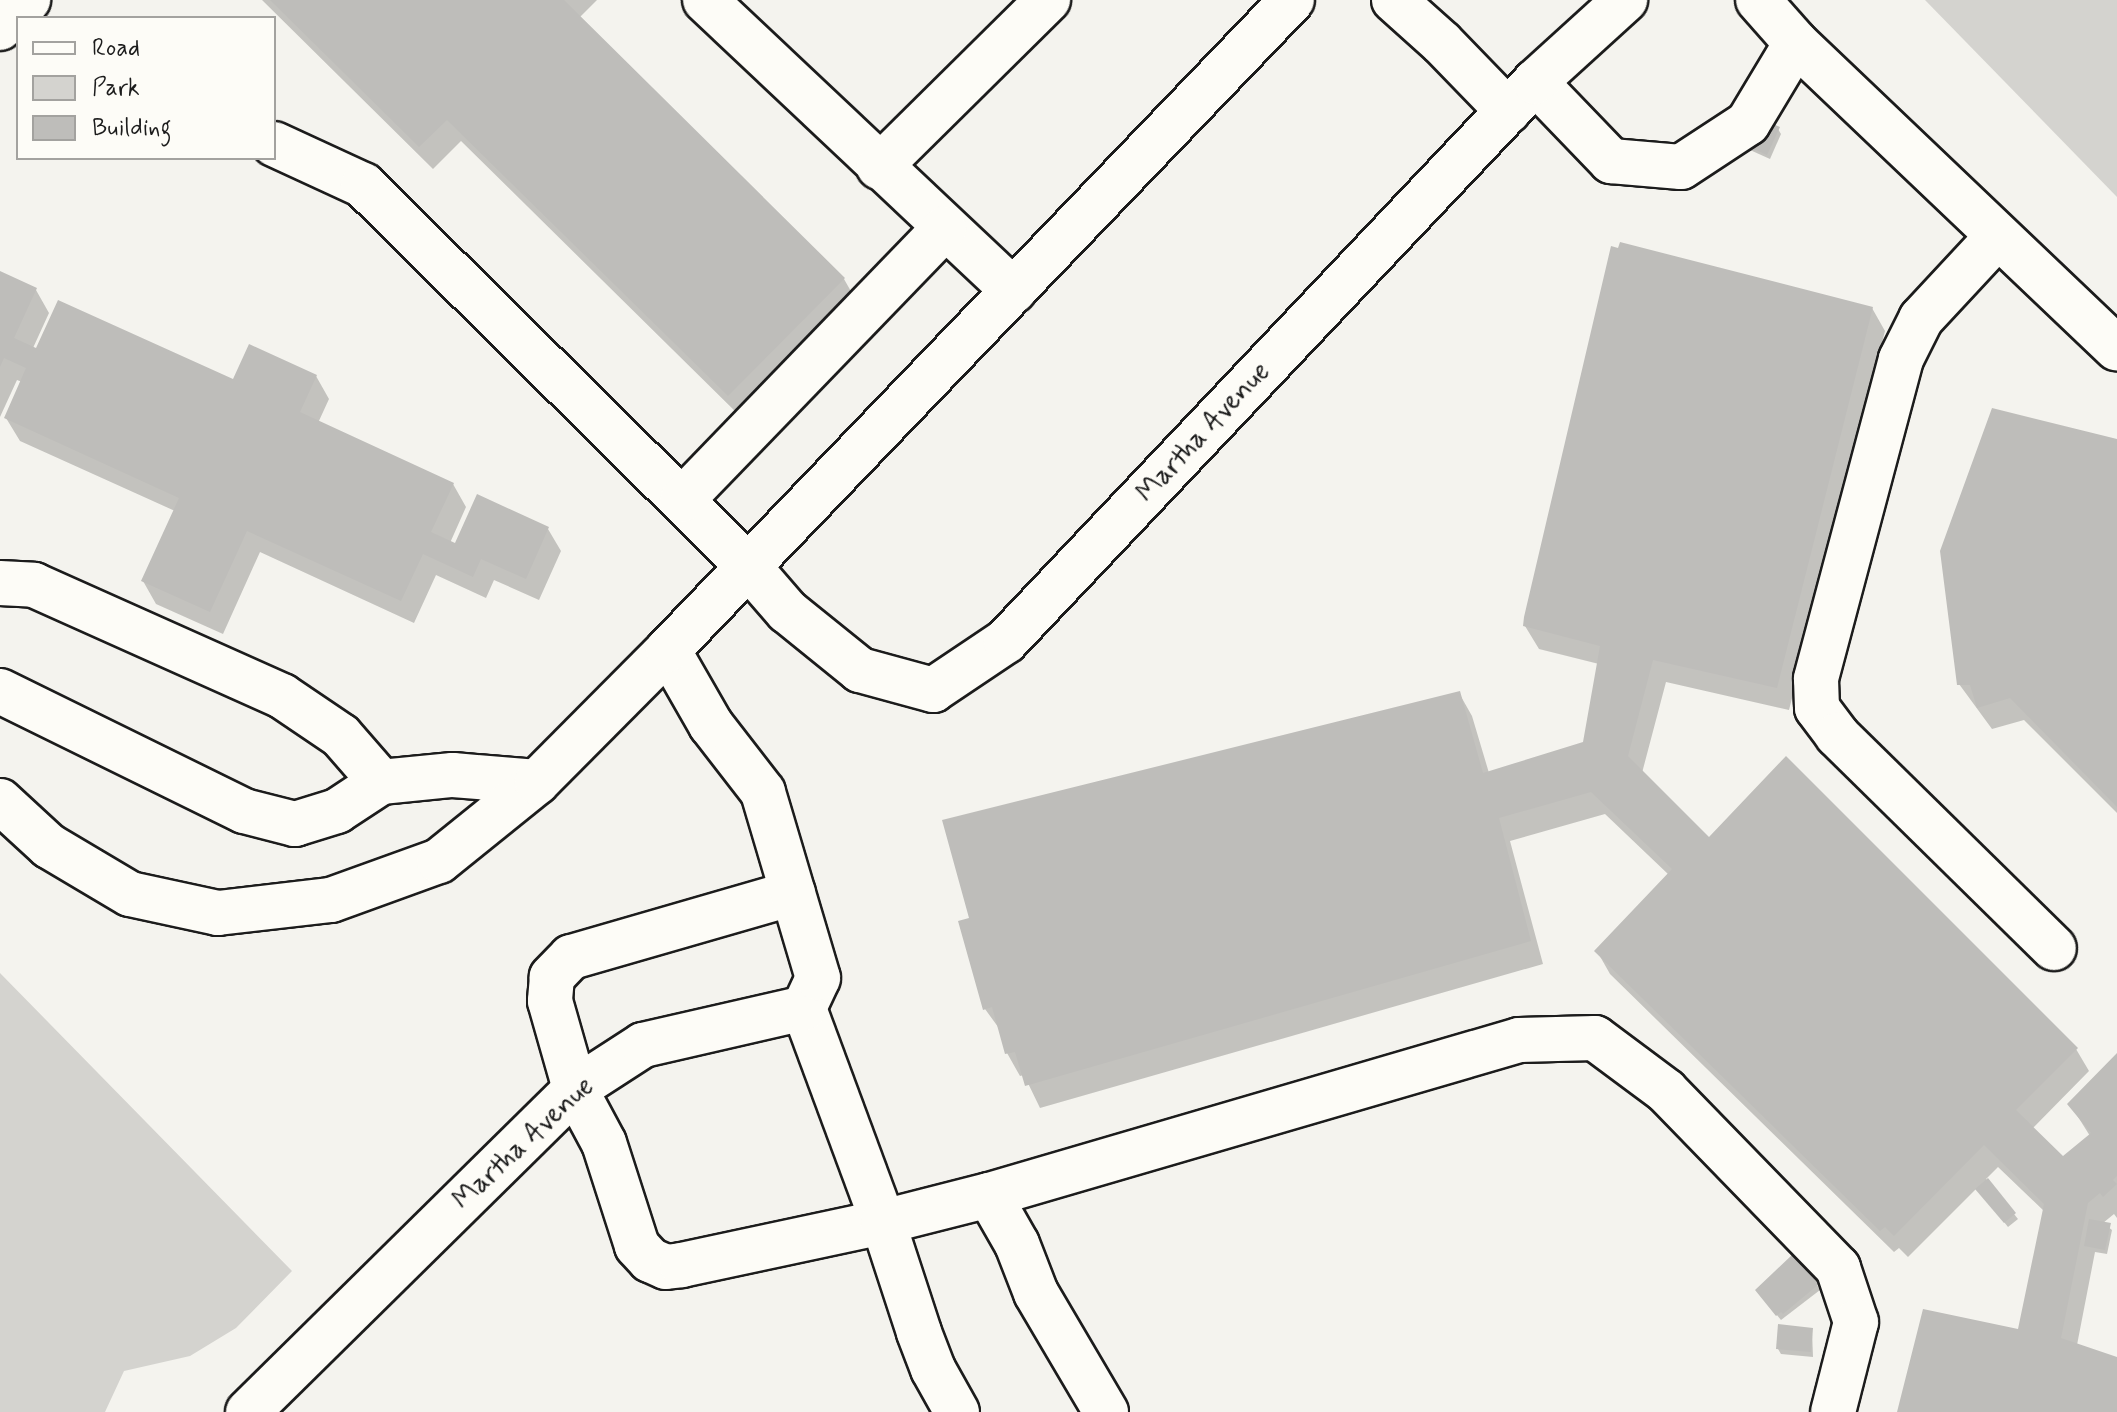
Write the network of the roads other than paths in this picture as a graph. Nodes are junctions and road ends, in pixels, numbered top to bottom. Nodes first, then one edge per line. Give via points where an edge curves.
1 (28, 0) edge
2 (705, 0) edge
3 (1048, 0) edge
4 (1292, 0) edge
5 (1394, 0) edge
6 (1625, 0) edge
7 (1758, 0) edge
8 (0, 28) edge
9 (1796, 43) junction
10 (1522, 97) junction
11 (276, 145) edge
12 (879, 167) junction
13 (944, 229) junction
14 (1998, 236) junction
15 (1014, 291) junction
16 (2117, 349) edge
17 (682, 500) junction
18 (748, 566) junction
19 (0, 583) edge
20 (668, 650) junction
21 (0, 691) edge
22 (381, 782) junction
23 (537, 782) junction
24 (0, 801) edge
25 (793, 893) junction
26 (2054, 948) dead end
27 (804, 1008) junction
28 (575, 1089) junction
29 (989, 1195) junction
30 (883, 1222) junction
31 (248, 1412) edge
32 (957, 1412) edge
33 (1106, 1412) edge
34 (1833, 1412) edge

1 - 8 street
2 - 12 street
3 - 12 street
4 - 15 street
5 - 10 street via 1442,43
6 - 10 street, Martha Avenue
7 - 9 street
9 - 10 street via 1748,123 1681,167 1611,161
9 - 14 street
10 - 18 street, Martha Avenue via 1006,641 933,690 860,670 787,611
11 - 17 street, Martha Avenue via 363,185
12 - 13 street
13 - 15 street
13 - 17 street
14 - 16 street
14 - 26 street via 1921,319 1901,359 1816,679 1817,708 1837,735
15 - 18 street
17 - 18 street, Martha Avenue
18 - 20 street
19 - 22 street via 34,585 282,696 341,736
20 - 23 street
20 - 25 street via 711,725 763,792
21 - 22 street via 244,811 295,824 337,811
22 - 23 street via 453,775
23 - 24 street via 439,861 331,900 218,913 130,894 49,846
25 - 27 street via 818,978
25 - 28 street via 571,957 552,977 550,1001
27 - 28 street, Martha Avenue via 643,1045
27 - 30 street
28 - 30 street via 604,1143 637,1246 666,1267
28 - 31 street, Martha Avenue
29 - 30 street
29 - 33 street via 1017,1244 1036,1293
29 - 34 street via 1519,1040 1595,1038 1666,1091 1838,1268 1856,1322
30 - 32 street via 933,1369

